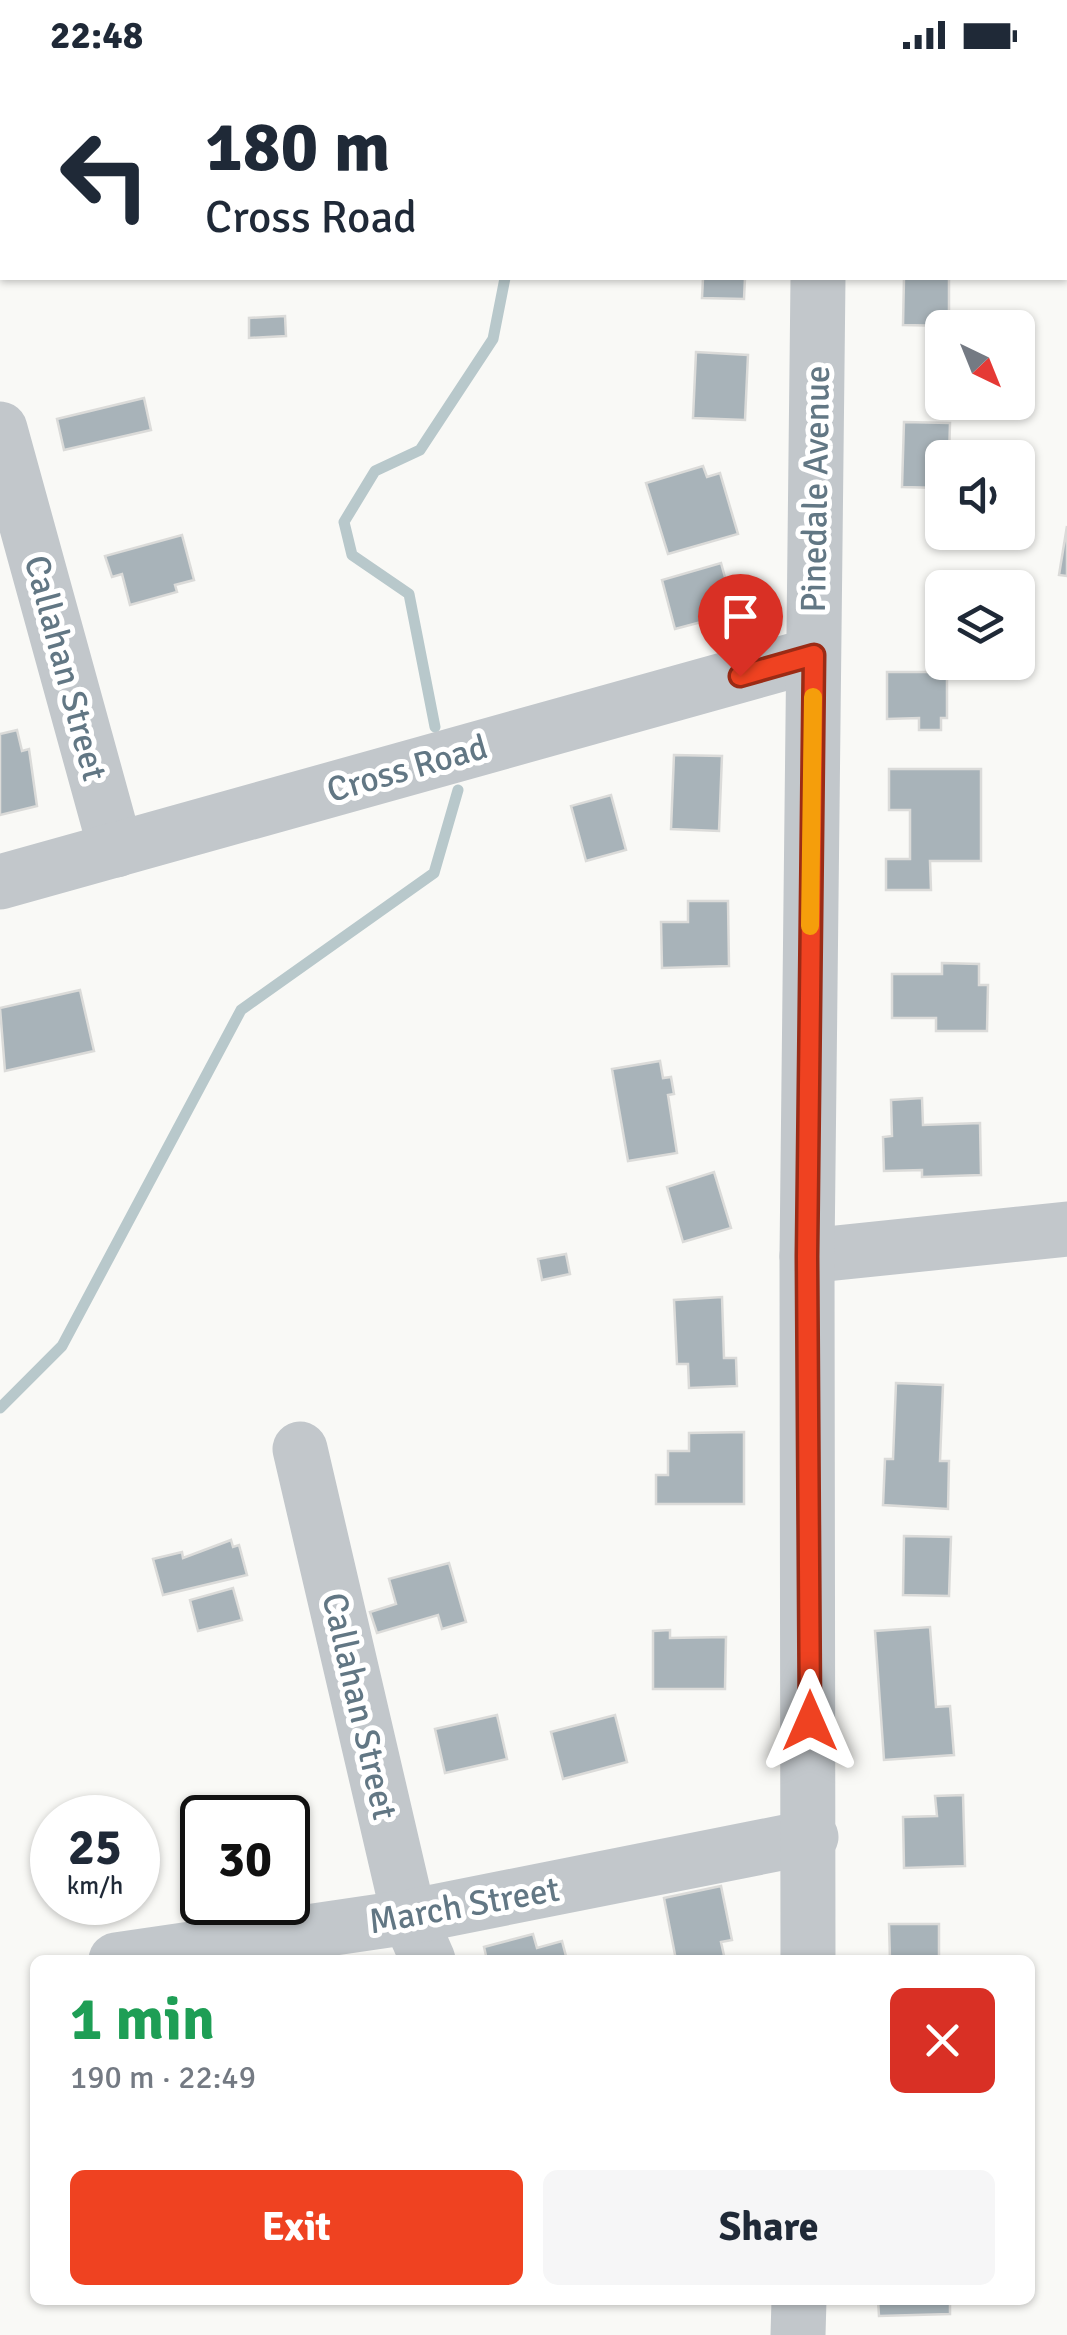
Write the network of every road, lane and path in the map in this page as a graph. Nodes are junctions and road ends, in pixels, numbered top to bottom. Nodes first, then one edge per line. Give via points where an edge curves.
1 (818, 280) edge
2 (0, 429) edge
3 (814, 655) junction
4 (116, 850) junction
5 (0, 882) edge
6 (1067, 1228) edge
7 (807, 1256) junction
8 (300, 1449) dead end
9 (811, 1838) junction
10 (419, 1938) edge
11 (185, 1955) edge
12 (808, 1955) edge
13 (799, 2305) edge
14 (798, 2335) edge

1 - 3 street, Pinedale Avenue
2 - 4 street, Callahan Street
3 - 4 street, Cross Road
3 - 7 street, Pinedale Avenue
4 - 5 street, Cross Road
6 - 7 street
7 - 9 street, Pinedale Avenue
8 - 10 street, Callahan Street
9 - 10 street, March Street
9 - 12 street, Pinedale Avenue
10 - 11 street, March Street
13 - 14 street

